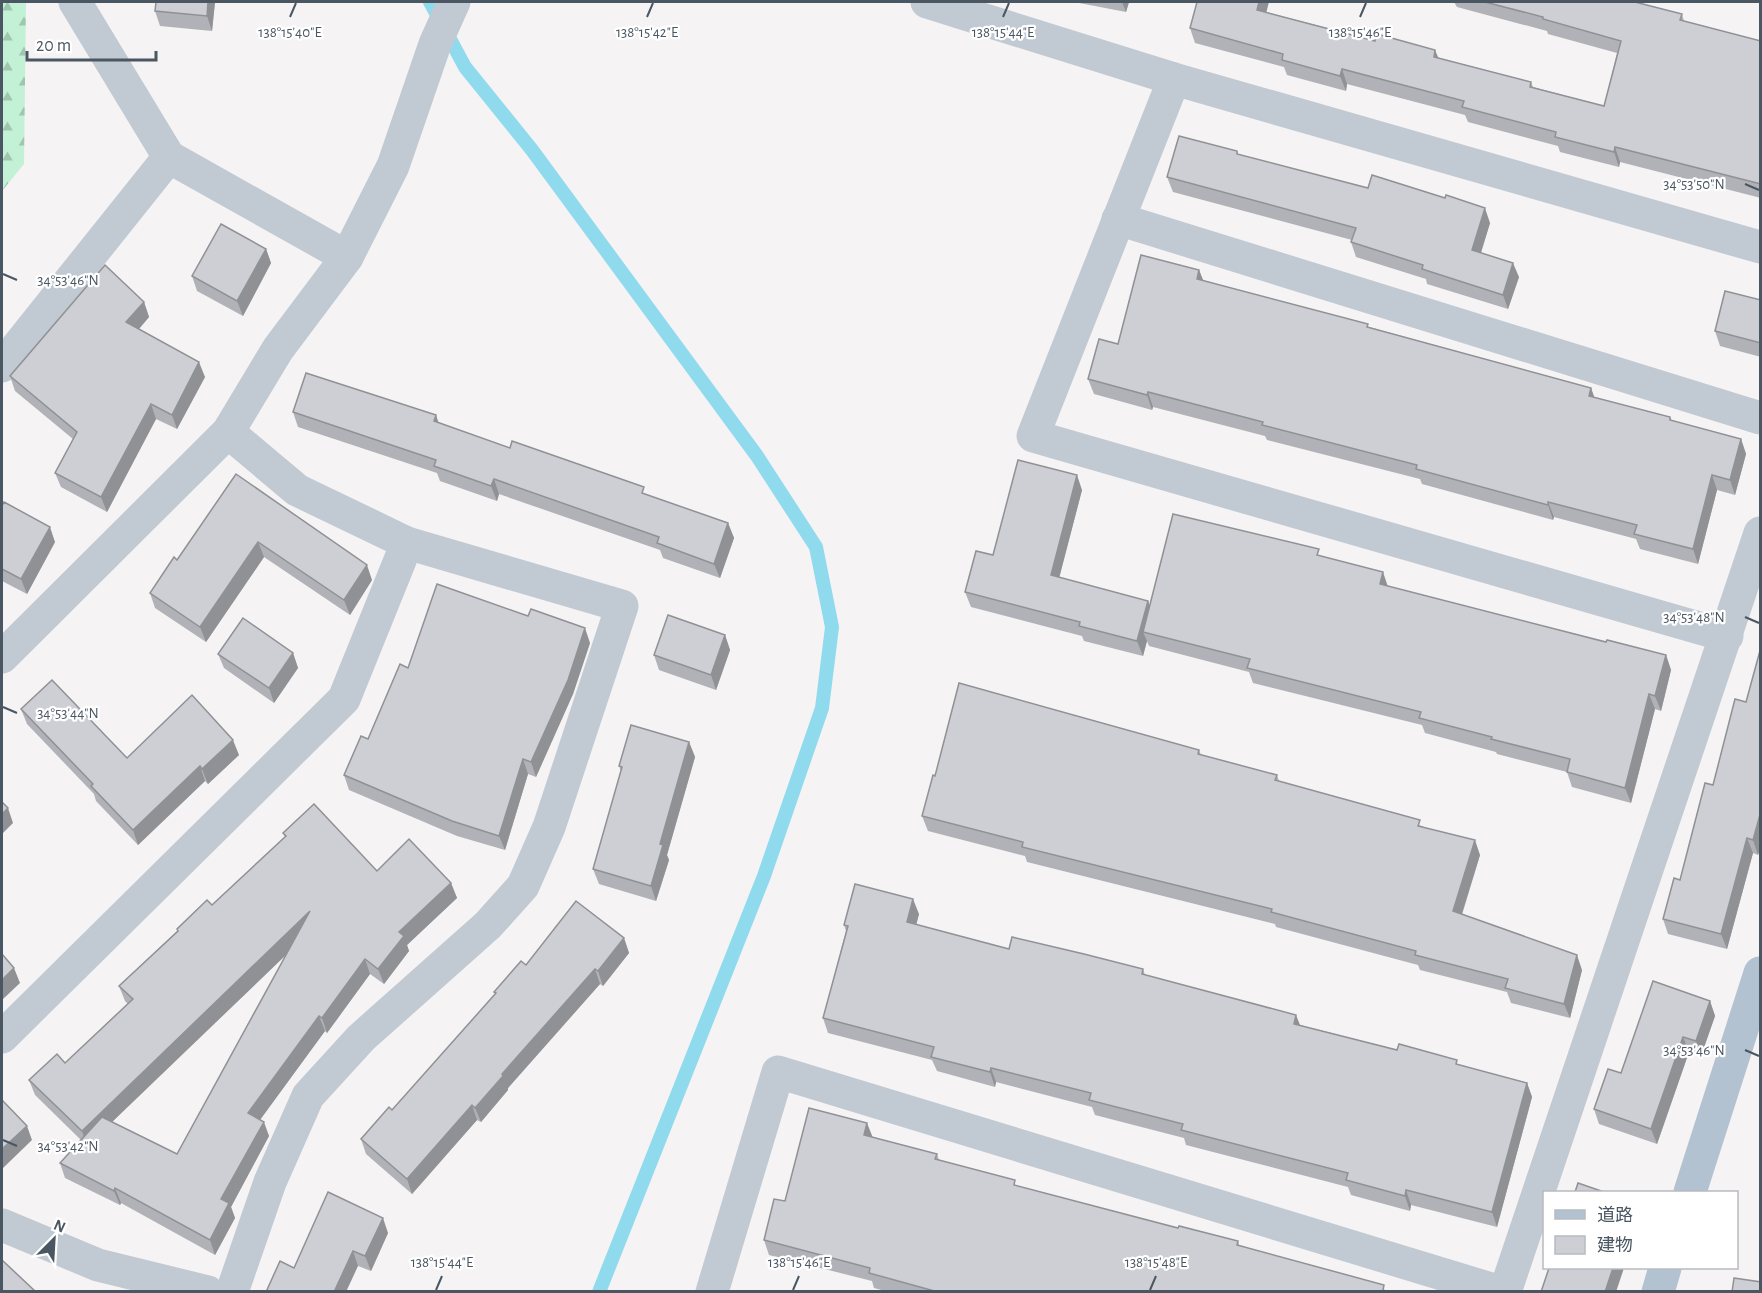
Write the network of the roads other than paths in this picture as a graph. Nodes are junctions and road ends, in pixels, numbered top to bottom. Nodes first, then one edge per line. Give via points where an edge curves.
1 (75, 2) edge
2 (454, 2) edge
3 (927, 2) edge
4 (1174, 79) junction
5 (169, 157) junction
6 (1118, 219) junction
7 (1761, 247) edge
8 (347, 257) junction
9 (2, 366) edge
10 (1761, 418) edge
11 (228, 432) junction
12 (1761, 533) edge
13 (408, 543) junction
14 (1726, 636) junction
15 (2, 657) edge
16 (1761, 974) edge
17 (2, 1037) edge
18 (1690, 1191) edge
19 (2, 1225) edge
20 (1665, 1269) edge
21 (208, 1292) edge
22 (232, 1292) edge
23 (712, 1292) edge
24 (1503, 1292) edge
25 (1658, 1292) edge

1 - 5 street
2 - 8 street via 435,44 393,166
3 - 4 street
4 - 6 street
4 - 7 street
5 - 8 street
5 - 9 street
6 - 10 street
6 - 14 street via 1033,436
8 - 11 street via 278,349
11 - 13 street via 297,490
11 - 15 street
12 - 14 street
13 - 17 street via 344,699
13 - 22 street via 622,606 549,827 523,886 488,925 361,1038 308,1096 270,1182
14 - 24 street
16 - 18 main road
19 - 21 street via 98,1265
20 - 25 main road
23 - 24 street via 778,1072

